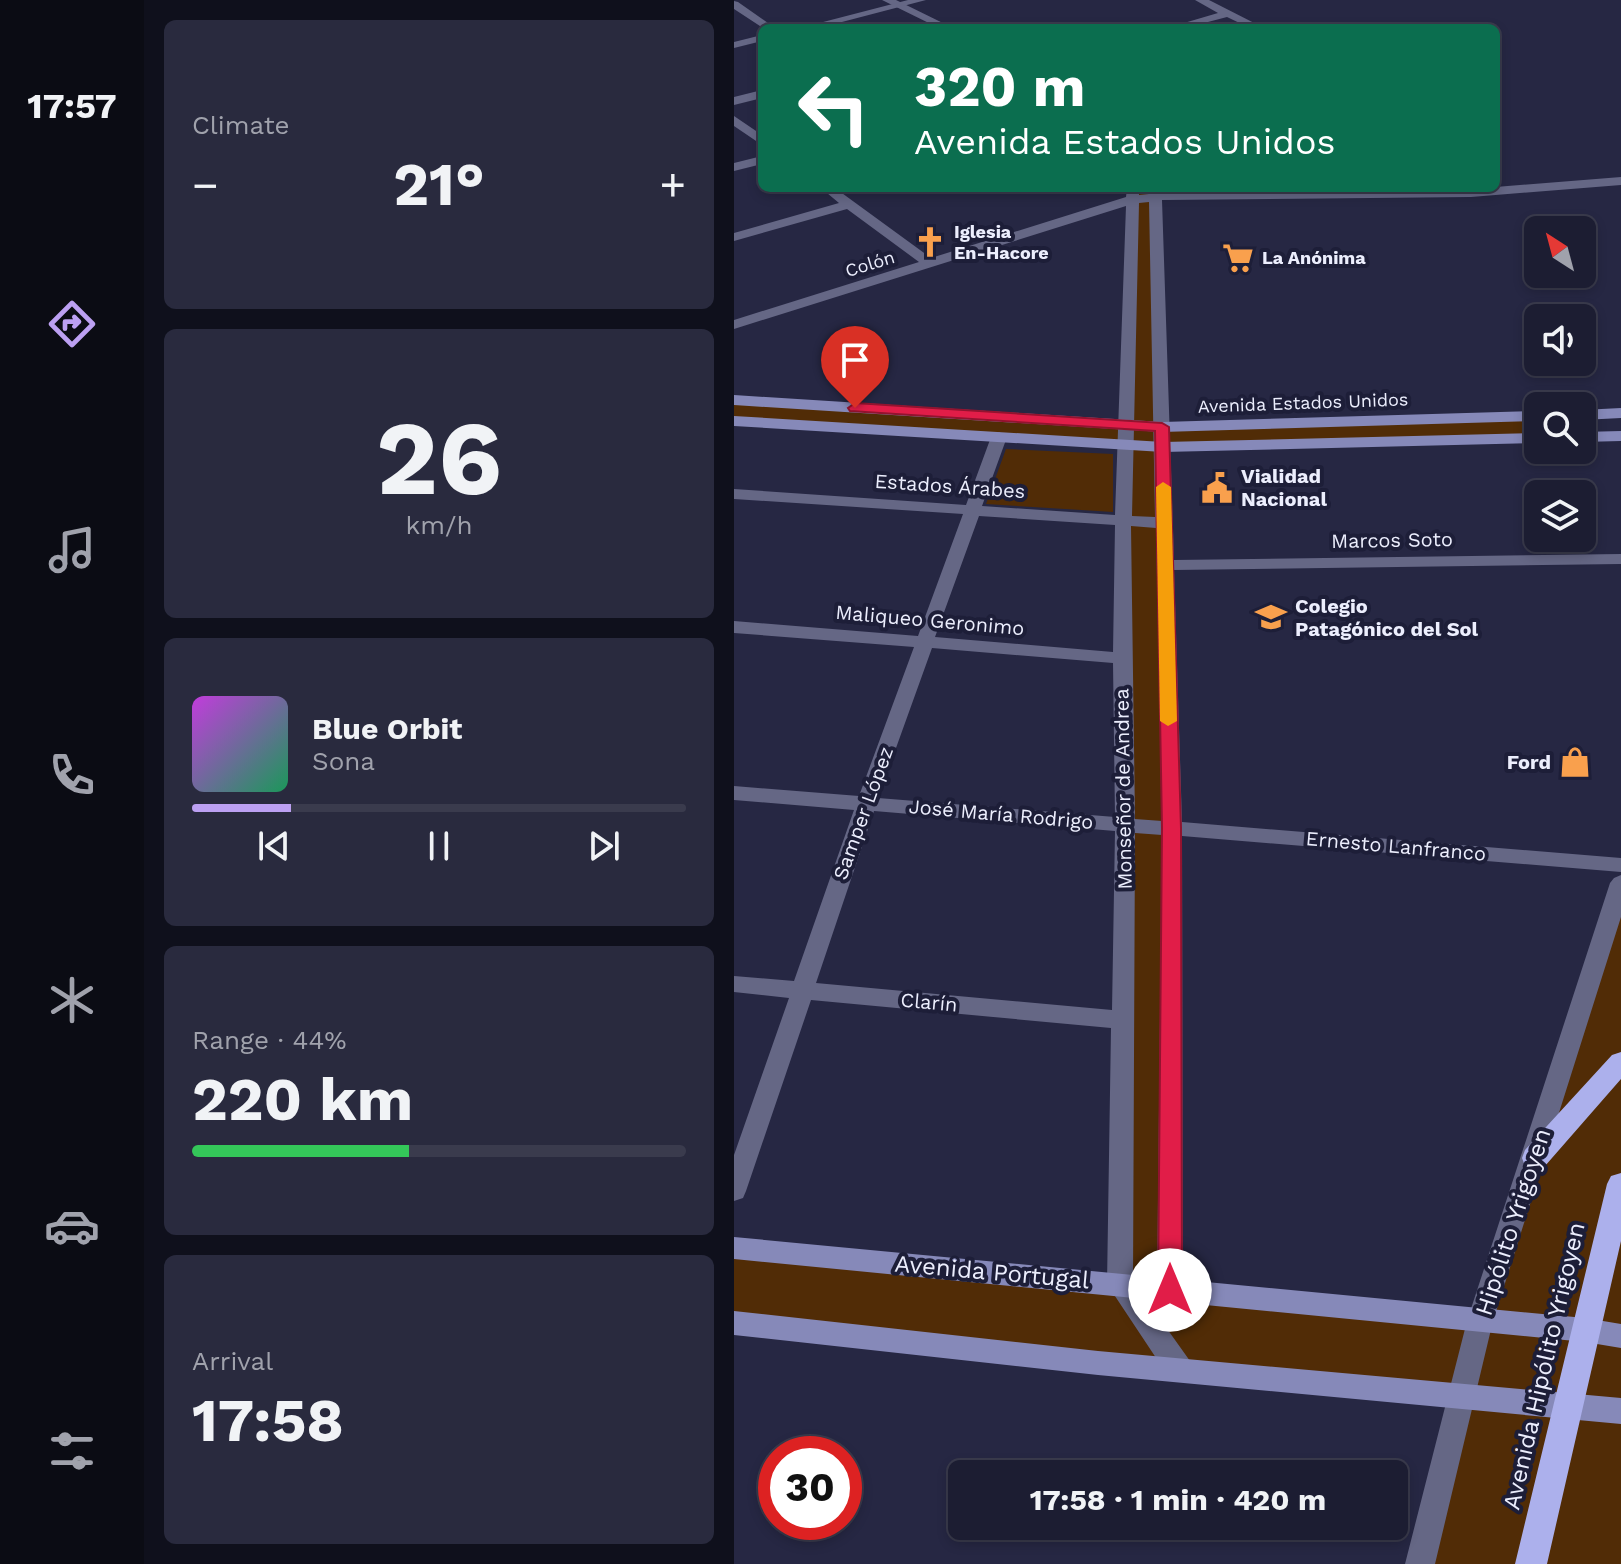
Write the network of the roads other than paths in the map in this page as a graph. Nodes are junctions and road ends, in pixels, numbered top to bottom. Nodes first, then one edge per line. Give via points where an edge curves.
1 (921, 0) edge
2 (1200, 0) edge
3 (734, 4) edge
4 (897, 6) edge
5 (1229, 13) junction
6 (764, 24) edge
7 (822, 24) edge
8 (918, 24) edge
9 (941, 24) edge
10 (1187, 24) edge
11 (1251, 24) edge
12 (758, 39) edge
13 (734, 45) edge
14 (758, 95) edge
15 (734, 101) edge
16 (734, 120) edge
17 (758, 138) edge
18 (758, 161) edge
19 (734, 167) edge
20 (1621, 181) edge
21 (1500, 191) edge
22 (832, 192) edge
23 (1155, 192) edge
24 (1484, 192) edge
25 (1132, 194) edge
26 (849, 204) junction
27 (734, 237) edge
28 (930, 264) junction
29 (734, 325) edge
30 (734, 400) edge
31 (1621, 413) edge
32 (1596, 414) edge
33 (1524, 417) edge
34 (734, 421) edge
35 (1126, 435) junction
36 (1621, 436) edge
37 (999, 437) junction
38 (1163, 437) junction
39 (1596, 437) edge
40 (1524, 438) edge
41 (734, 494) edge
42 (974, 510) junction
43 (1123, 520) junction
44 (1163, 523) junction
45 (1621, 559) edge
46 (1163, 565) junction
47 (734, 627) edge
48 (925, 641) junction
49 (1122, 658) junction
50 (734, 793) edge
51 (866, 804) junction
52 (1125, 824) junction
53 (1172, 828) junction
54 (1621, 865) edge
55 (1621, 883) edge
56 (734, 984) edge
57 (801, 990) junction
58 (1123, 1020) junction
59 (1621, 1062) edge
60 (1535, 1158) junction
61 (1621, 1184) edge
62 (734, 1191) edge
63 (734, 1248) edge
64 (1120, 1284) junction
65 (1170, 1290) junction
66 (1480, 1321) junction
67 (734, 1323) edge
68 (1585, 1330) junction
69 (1621, 1336) edge
70 (1180, 1370) junction
71 (1463, 1395) junction
72 (1566, 1406) junction
73 (1621, 1411) edge
74 (1420, 1564) edge
75 (1531, 1564) edge

1 - 4 street
2 - 5 street
3 - 6 street
4 - 7 street
4 - 8 street
4 - 9 street
5 - 10 street
5 - 11 street
12 - 13 street
14 - 15 street
16 - 17 street
18 - 19 street
20 - 21 street, Colón
22 - 26 street
23 - 24 street, Colón
23 - 25 street, Colón
23 - 38 street
25 - 28 street, Colón
25 - 35 street, Monseñor de Andrea
26 - 27 street
26 - 28 street
28 - 29 street, Colón
30 - 35 main road, Avenida Estados Unidos
31 - 32 main road
33 - 38 main road, Avenida Estados Unidos
34 - 37 main road, Avenida Estados Unidos
35 - 37 main road, Avenida Estados Unidos
35 - 38 main road, Avenida Estados Unidos
35 - 43 street, Monseñor de Andrea
36 - 39 main road
37 - 42 street, Samper López
38 - 40 main road, Avenida Estados Unidos
38 - 44 street
41 - 42 street, Estados Árabes
42 - 43 street, Estados Árabes
42 - 48 street, Samper López
43 - 44 street, Estados Árabes
43 - 49 street, Monseñor de Andrea
44 - 46 street
45 - 46 street, Marcos Soto
46 - 53 street
47 - 48 street, Maliqueo Geronimo
48 - 49 street, Maliqueo Geronimo
48 - 51 street, Samper López
49 - 52 street, Monseñor de Andrea
50 - 51 street, José María Rodrigo
51 - 52 street, José María Rodrigo
51 - 57 street, Samper López
52 - 53 street, José María Rodrigo
52 - 58 street, Monseñor de Andrea
53 - 54 street, Ernesto Lanfranco
53 - 65 street
55 - 60 street, Hipólito Yrigoyen
56 - 57 street, Clarín
57 - 58 street, Clarín
57 - 62 street, Samper López
58 - 64 street, Monseñor de Andrea
59 - 60 highway
60 - 66 street, Hipólito Yrigoyen
61 - 68 highway, Avenida Hipólito Yrigoyen
63 - 64 main road, Avenida Portugal
64 - 65 main road, Avenida Portugal
64 - 70 street
65 - 66 main road, Avenida Portugal
66 - 68 main road, Avenida Portugal
66 - 71 street, Hipólito Yrigoyen
67 - 70 main road
68 - 69 main road, Avenida Portugal
68 - 72 highway, Avenida Hipólito Yrigoyen
70 - 71 main road
71 - 72 main road
71 - 74 street, Hipólito Yrigoyen
72 - 73 main road
72 - 75 highway, Avenida Hipólito Yrigoyen

